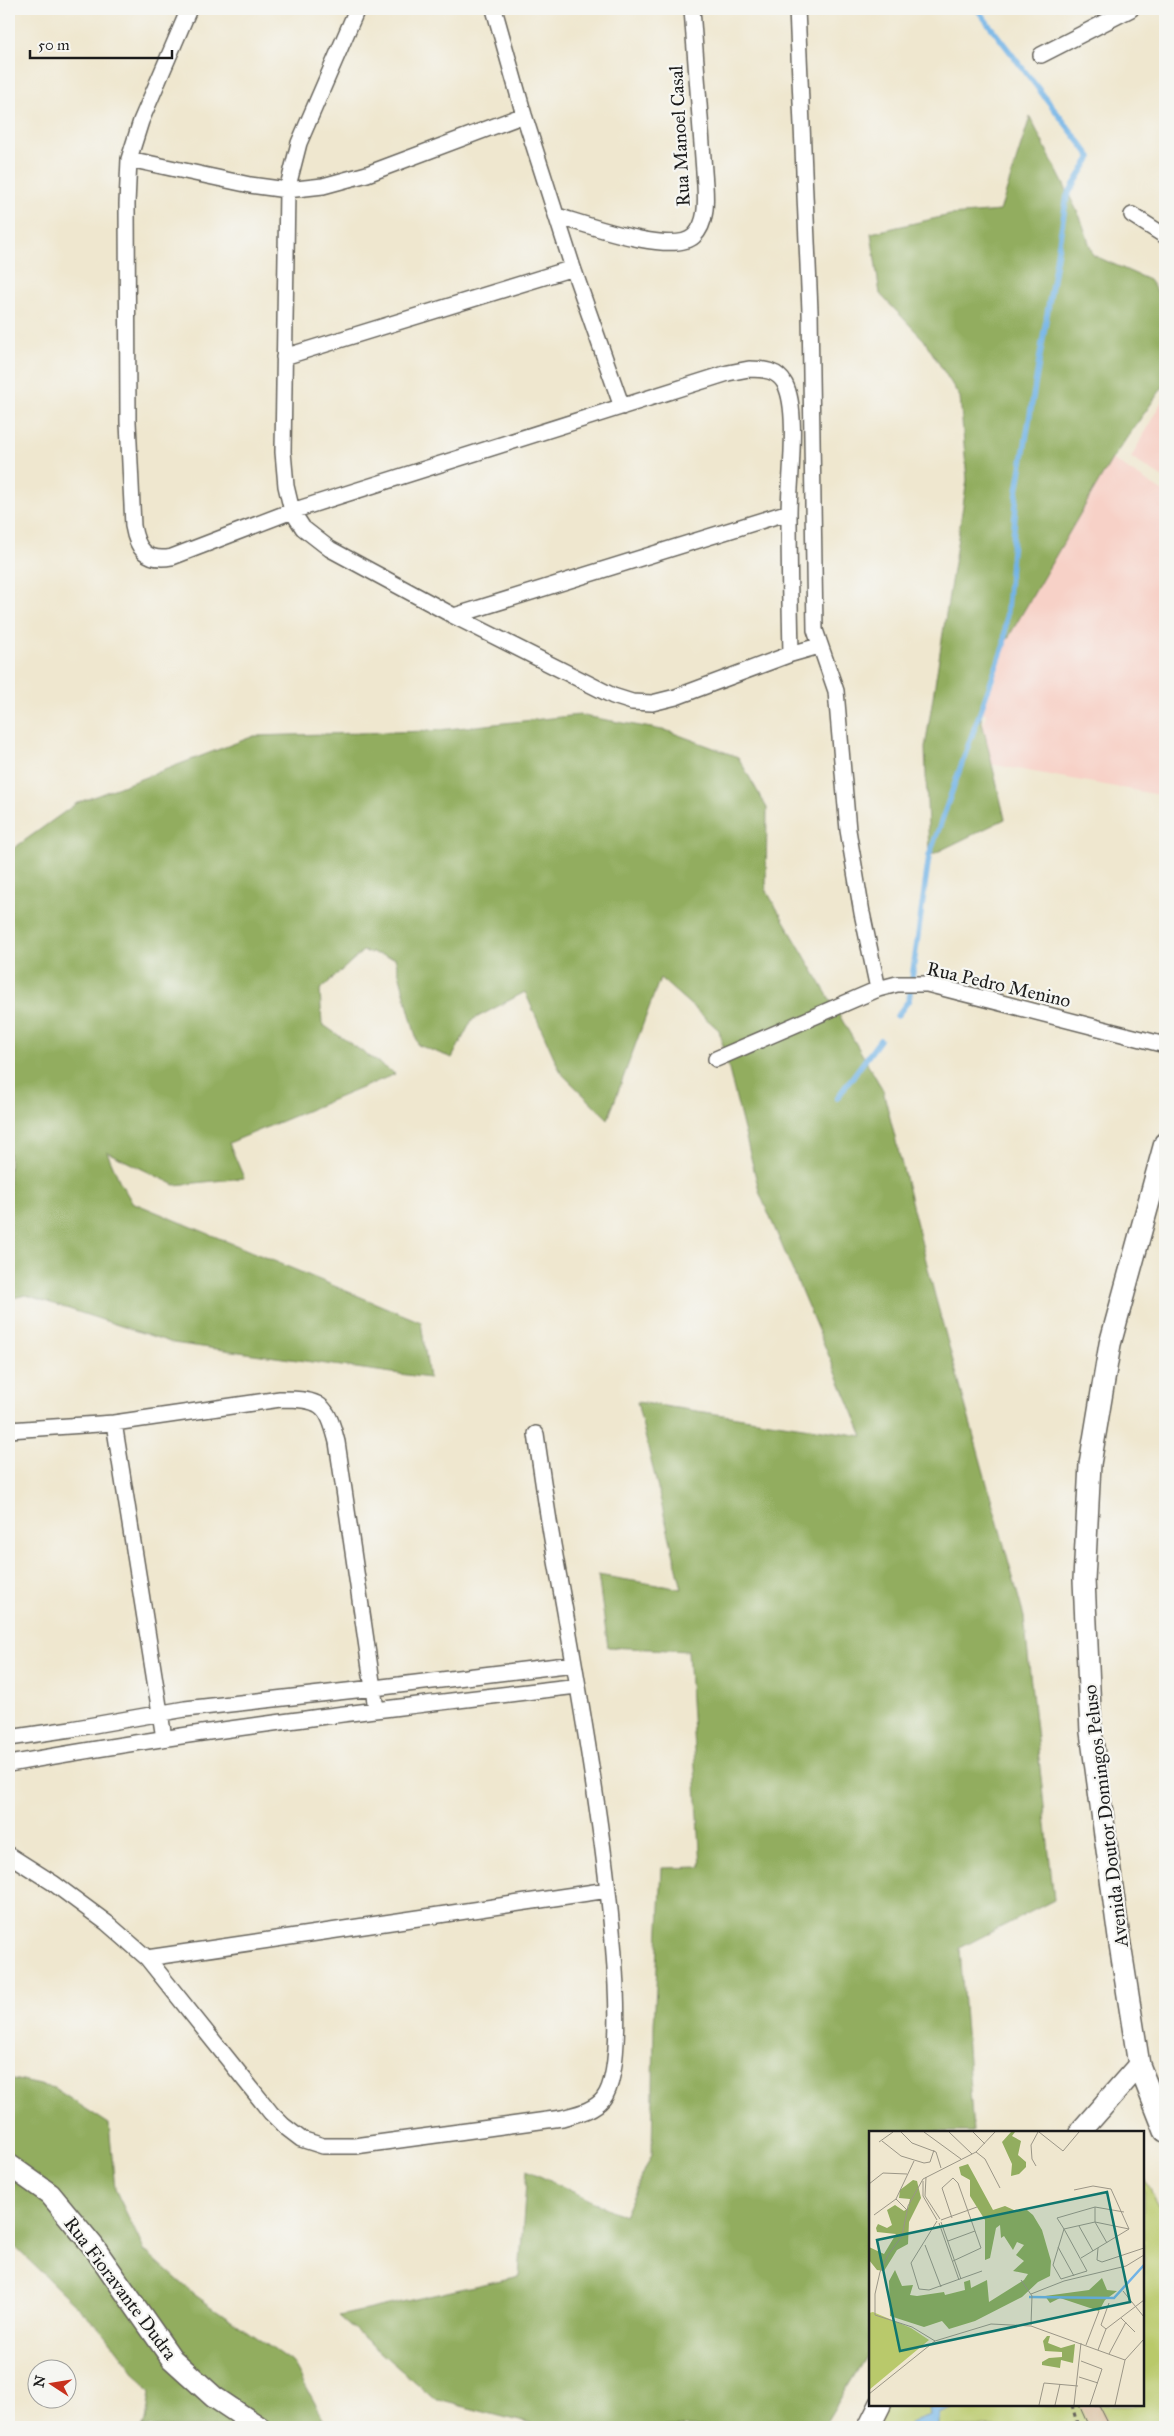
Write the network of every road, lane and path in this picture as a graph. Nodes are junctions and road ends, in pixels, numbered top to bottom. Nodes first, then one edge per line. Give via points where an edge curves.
1 (189, 9) edge
2 (357, 9) edge
3 (494, 9) edge
4 (692, 9) edge
5 (797, 9) edge
6 (1132, 9) edge
7 (1041, 55) dead end
8 (524, 115) junction
9 (129, 159) junction
10 (287, 190) junction
11 (557, 216) junction
12 (1132, 216) dead end
13 (1165, 236) edge
14 (573, 268) junction
15 (284, 357) junction
16 (622, 407) junction
17 (292, 512) junction
18 (789, 512) junction
19 (454, 616) junction
20 (819, 646) junction
21 (791, 654) junction
22 (878, 989) junction
23 (1165, 1045) edge
24 (716, 1060) dead end
25 (1165, 1144) edge
26 (114, 1423) junction
27 (9, 1430) edge
28 (536, 1434) dead end
29 (574, 1664) junction
30 (578, 1686) junction
31 (374, 1688) junction
32 (376, 1709) junction
33 (158, 1713) junction
34 (9, 1738) edge
35 (164, 1738) junction
36 (9, 1764) edge
37 (9, 1856) edge
38 (608, 1890) junction
39 (147, 1958) junction
40 (1139, 2065) junction
41 (1081, 2131) edge
42 (1165, 2131) edge
43 (9, 2165) edge
44 (880, 2406) edge
45 (1072, 2406) edge
46 (259, 2427) edge
47 (869, 2427) edge
48 (1078, 2427) edge

1 - 9 street via 141,121
2 - 10 street via 299,143
3 - 8 street
4 - 11 street, Rua Manoel Casal via 706,206 701,226 693,236 670,244
5 - 20 street via 810,311 815,614
6 - 7 street
8 - 10 street via 367,174 323,186
8 - 11 street
9 - 10 street
9 - 17 street via 128,422 132,526 136,541 150,556 161,559
10 - 15 street
11 - 14 street
12 - 13 street
14 - 15 street
14 - 16 street
15 - 17 street via 283,452
16 - 17 street
16 - 18 street via 742,370 764,369 776,374 789,392 792,413
17 - 19 street via 302,528 330,549
18 - 19 street
18 - 21 street
19 - 21 street via 632,702 652,703 676,697
20 - 21 street
20 - 22 street via 836,691 848,830
22 - 23 street, Rua Pedro Menino via 896,984 927,984
22 - 24 street, Rua Pedro Menino
25 - 40 street, Avenida Doutor Domingos Peluso via 1110,1344 1090,1464 1084,1580 1092,1732
26 - 27 street
26 - 31 street via 280,1399 300,1399 324,1408 337,1442
26 - 33 street
28 - 29 street
29 - 30 street
29 - 31 street
30 - 32 street
30 - 38 street
31 - 32 street
31 - 33 street
32 - 35 street
33 - 34 street
33 - 35 street
35 - 36 street
37 - 39 street via 53,1883
38 - 39 street
38 - 39 street via 618,2011 612,2079 603,2099 587,2111 562,2118 355,2146 323,2146 301,2139 271,2113
40 - 41 street
40 - 42 street, Avenida Doutor Domingos Peluso
43 - 46 street, Rua Fioravante Dudra via 50,2194 93,2246 172,2359 214,2397
44 - 47 street
45 - 48 path

